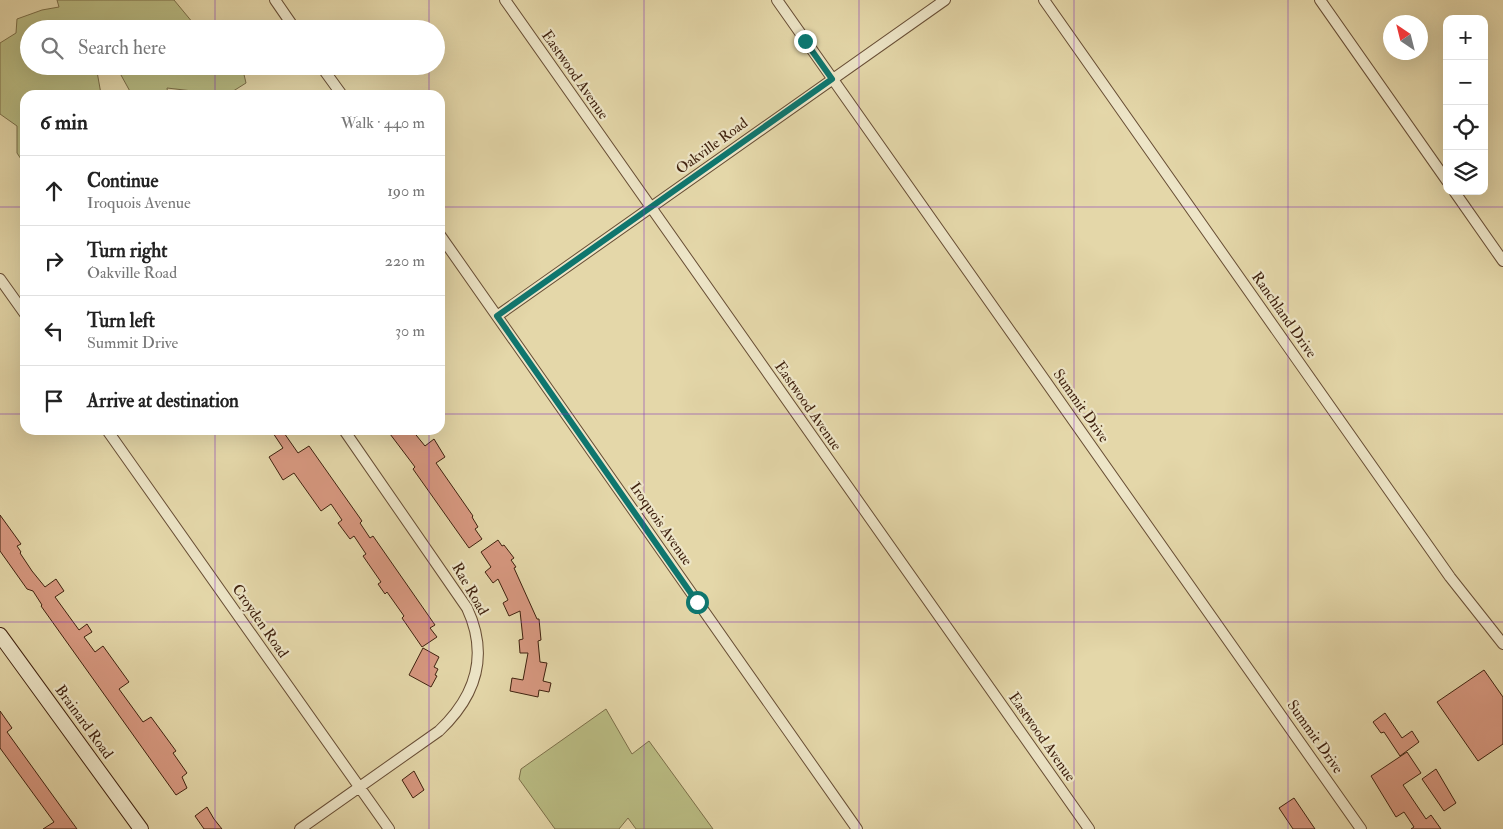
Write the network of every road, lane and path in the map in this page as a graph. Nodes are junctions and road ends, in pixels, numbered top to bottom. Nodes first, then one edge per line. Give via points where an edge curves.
1 (275, 0) edge
2 (504, 0) edge
3 (777, 0) edge
4 (945, 0) edge
5 (1044, 0) edge
6 (1320, 0) edge
7 (289, 20) edge
8 (328, 75) edge
9 (832, 79) junction
10 (339, 90) edge
11 (1443, 175) edge
12 (1457, 195) edge
13 (650, 209) junction
14 (445, 243) edge
15 (1503, 261) edge
16 (0, 279) edge
17 (20, 307) edge
18 (497, 316) junction
19 (111, 435) edge
20 (347, 435) edge
21 (0, 635) edge
22 (1503, 644) edge
23 (359, 787) junction
24 (141, 829) edge
25 (300, 829) edge
26 (388, 829) edge
27 (857, 829) edge
28 (1089, 829) edge
29 (1361, 829) edge

1 - 7 street
2 - 13 street, Eastwood Avenue
3 - 9 street, Summit Drive
4 - 9 street, Oakville Road
5 - 22 street, Ranchland Drive via 1450,577
6 - 11 street
8 - 10 street
9 - 13 street, Oakville Road
9 - 29 street, Summit Drive
12 - 15 street
13 - 18 street, Oakville Road
13 - 28 street, Eastwood Avenue
14 - 18 street, Iroquois Avenue
16 - 17 street
18 - 27 street, Iroquois Avenue
19 - 23 street, Croyden Road
20 - 23 street, Rae Road via 461,598 474,622 478,648 473,684 456,715
21 - 24 street, Brainard Road
23 - 25 street, Rae Road
23 - 26 street, Croyden Road

